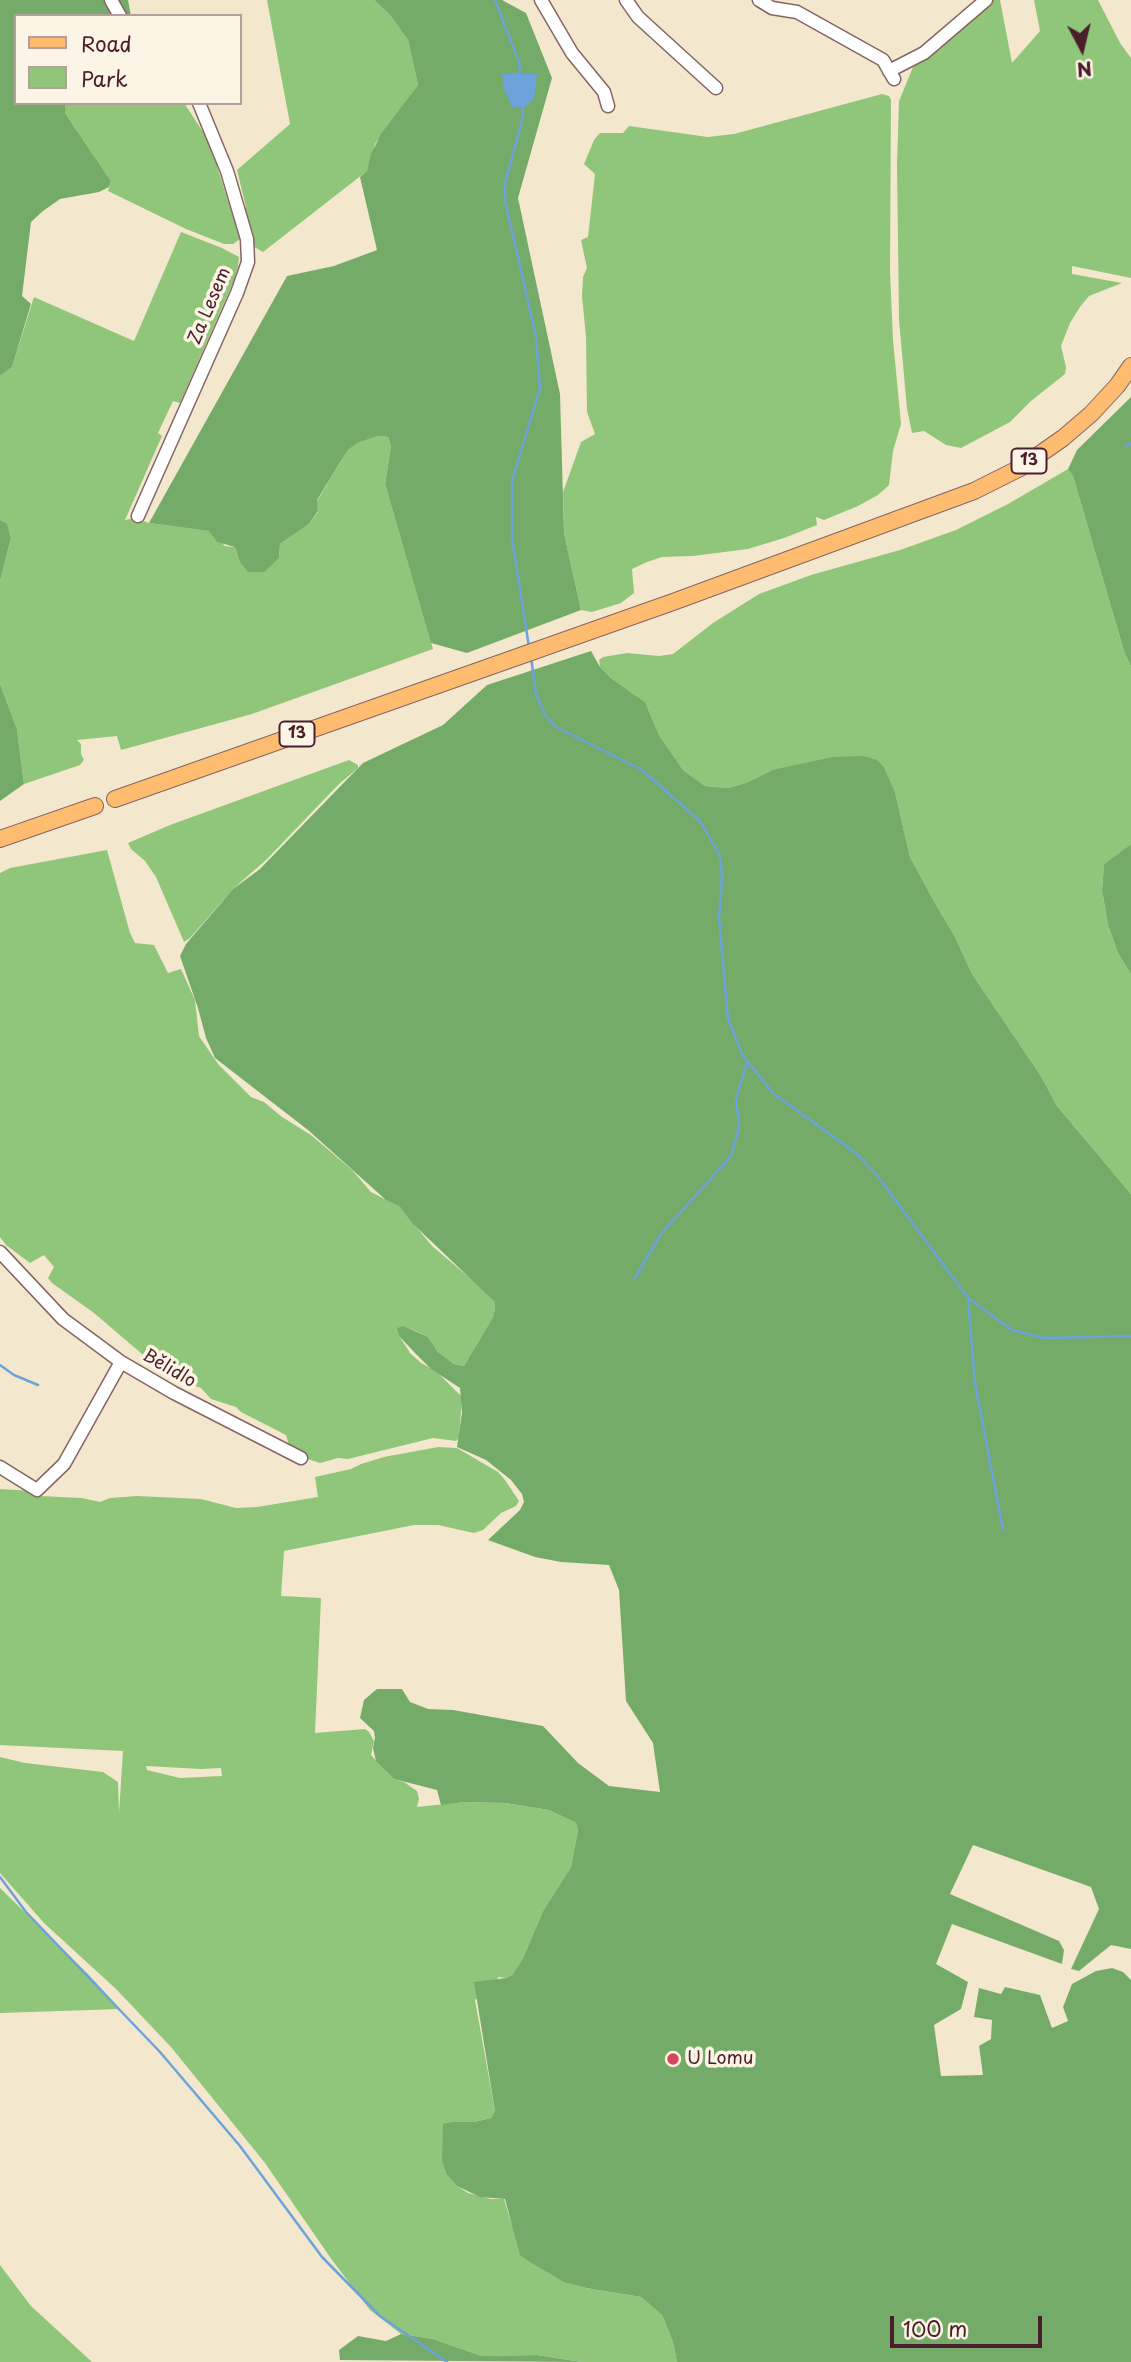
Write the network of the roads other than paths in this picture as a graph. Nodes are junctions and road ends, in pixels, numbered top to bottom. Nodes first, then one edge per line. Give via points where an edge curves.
1 (541, 0) edge
2 (626, 0) edge
3 (759, 0) edge
4 (986, 0) edge
5 (716, 88) dead end
6 (200, 105) edge
7 (608, 106) dead end
8 (1131, 366) edge
9 (138, 516) dead end
10 (116, 799) dead end
11 (95, 806) dead end
12 (0, 839) edge
13 (0, 1252) edge
14 (121, 1362) junction
15 (301, 1458) dead end
16 (0, 1467) edge

1 - 7 street via 572,54 604,92
2 - 5 street via 638,17
3 - 4 street via 825,26 883,60 891,75
6 - 9 street, Za Lesem via 227,171 247,239 248,262
8 - 10 main road, 13 via 1091,414 1063,438 974,491
11 - 12 main road
13 - 14 street via 63,1319
14 - 15 street, Bělidlo
14 - 16 street, Bělidlo via 64,1465 37,1490

